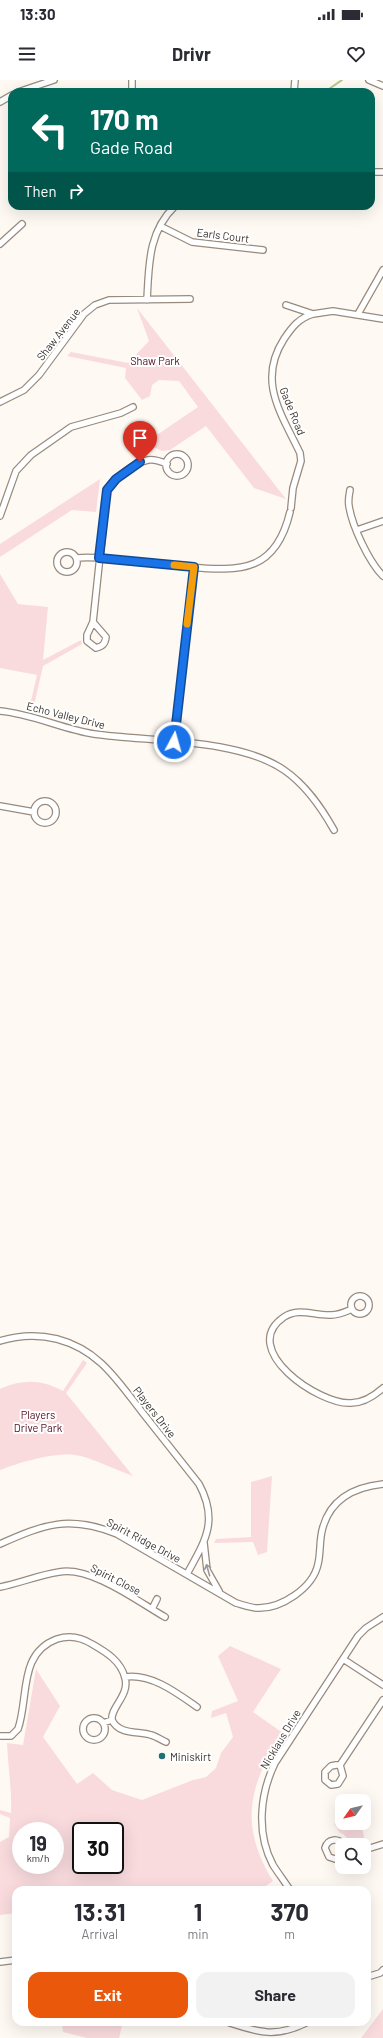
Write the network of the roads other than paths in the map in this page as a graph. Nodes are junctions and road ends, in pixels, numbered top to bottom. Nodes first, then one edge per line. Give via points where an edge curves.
1 (54, 80) edge
2 (369, 80) edge
3 (383, 84) edge
4 (30, 88) edge
5 (171, 210) edge
6 (22, 224) dead end
7 (160, 226) junction
8 (0, 244) edge
9 (263, 250) dead end
10 (383, 270) edge
11 (190, 299) dead end
12 (147, 300) junction
13 (286, 306) dead end
14 (313, 314) junction
15 (358, 314) junction
16 (383, 319) edge
17 (0, 402) edge
18 (133, 407) dead end
19 (166, 464) dead end
20 (350, 490) dead end
21 (0, 516) edge
22 (383, 521) edge
23 (357, 530) junction
24 (77, 558) dead end
25 (99, 558) junction
26 (194, 567) junction
27 (383, 576) edge
28 (93, 622) junction
29 (0, 711) edge
30 (174, 742) junction
31 (0, 806) edge
32 (34, 812) dead end
33 (334, 830) dead end
34 (352, 1309) dead end
35 (0, 1341) edge
36 (383, 1388) edge
37 (383, 1484) edge
38 (204, 1543) junction
39 (0, 1544) edge
40 (187, 1574) junction
41 (0, 1587) edge
42 (221, 1594) junction
43 (158, 1599) dead end
44 (152, 1609) junction
45 (165, 1616) dead end
46 (383, 1617) edge
47 (343, 1659) junction
48 (125, 1677) junction
49 (383, 1685) edge
50 (383, 1700) edge
51 (197, 1707) dead end
52 (112, 1720) junction
53 (104, 1723) dead end
54 (0, 1736) edge
55 (166, 1742) dead end
56 (340, 1765) dead end
57 (335, 1840) edge
58 (383, 1844) edge
59 (371, 1848) edge
60 (335, 1859) edge
61 (287, 1886) edge
62 (12, 1960) edge
63 (0, 1962) edge
64 (383, 1970) edge
65 (371, 1976) edge
66 (239, 2026) edge
67 (301, 2026) edge

1 - 4 street
2 - 3 street
5 - 7 street
6 - 8 street
7 - 9 street, Earls Court via 192,242
7 - 12 street via 150,249
10 - 15 street
11 - 12 street, Shaw Avenue
12 - 17 street, Shaw Avenue via 109,300 95,306 84,314 39,375 24,390
13 - 14 street
14 - 15 street via 332,311
14 - 26 street, Gade Road via 304,316 292,326 279,347 273,364 271,380 275,399 300,453 301,461 283,534 270,552 245,567 230,570
15 - 16 street
18 - 21 street via 121,413 71,427 31,455 16,471
19 - 25 street via 156,460 140,462 111,484 105,500
20 - 23 street via 349,506
22 - 23 street
23 - 27 street via 374,567
24 - 25 street, Gade Road
25 - 26 street, Gade Road
25 - 28 street
26 - 30 street
28 - 28 street via 87,641 96,648 101,647 106,637
29 - 30 street, Echo Valley Drive via 32,716 93,734
30 - 33 street, Echo Valley Drive via 241,751 283,770 312,796
31 - 32 street
34 - 36 street via 336,1315 297,1312 284,1318 271,1336 273,1358 278,1365 312,1390 337,1402 365,1400
35 - 38 street, Players Drive via 23,1335 44,1336 85,1350 110,1370 202,1489 209,1518 209,1530
37 - 42 street via 351,1491 328,1513 322,1528 318,1565 310,1580 294,1596 277,1605 258,1608 236,1603
38 - 40 street, Players Drive
42 -> 38 street via 207,1570
39 - 40 street, Spirit Ridge Drive via 51,1524 75,1523 97,1526 117,1534
40 - 42 street
41 - 44 street, Spirit Close via 60,1572 77,1572 95,1577
43 - 44 street
44 - 45 street, Spirit Close
46 - 47 street, Nicklaus Drive via 366,1628
47 - 49 street
47 - 61 street, Nicklaus Drive via 274,1763 266,1783 262,1811 263,1836 272,1864
48 - 51 street via 133,1676 164,1685
48 - 52 street via 124,1694 112,1714
48 - 54 street via 111,1656 86,1640 67,1637 51,1642 37,1652 29,1668 18,1729 11,1736
50 - 56 street
52 - 53 street
52 - 55 street via 123,1730 151,1735
57 - 60 street via 328,1841 325,1848 329,1857
58 - 59 street
62 - 63 street
64 - 65 street
66 - 67 street via 278,2035

